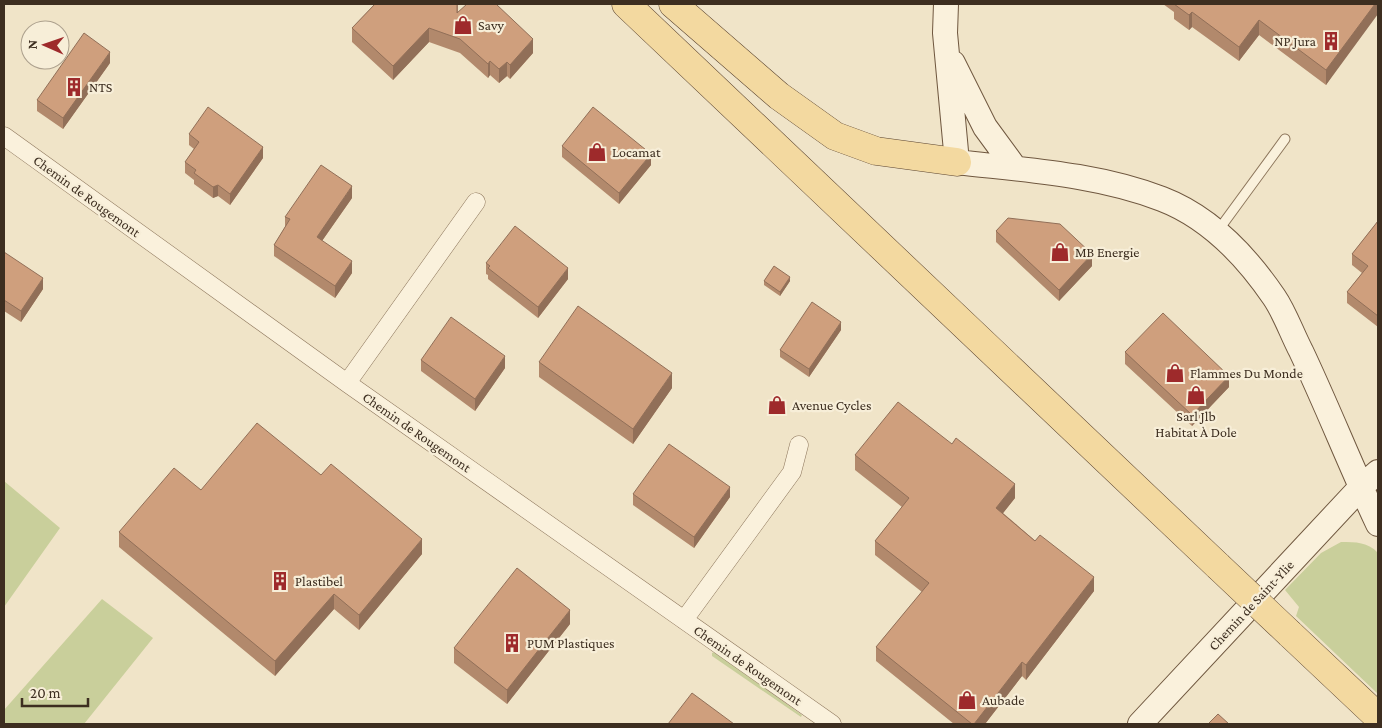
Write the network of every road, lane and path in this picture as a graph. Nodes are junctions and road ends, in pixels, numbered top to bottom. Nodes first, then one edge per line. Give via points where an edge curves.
1 (626, 4) edge
2 (673, 4) edge
3 (946, 4) edge
4 (948, 53) junction
5 (4, 136) edge
6 (1285, 139) dead end
7 (957, 162) junction
8 (1015, 168) junction
9 (476, 202) dead end
10 (1217, 232) junction
11 (347, 383) junction
12 (799, 446) dead end
13 (1370, 479) edge
14 (1378, 524) edge
15 (684, 620) junction
16 (1324, 666) junction
17 (1378, 716) edge
18 (832, 724) edge
19 (1140, 724) edge
20 (1364, 724) edge

1 - 16 main road, bridge
2 - 7 main road via 779,96 835,136 876,151
3 - 4 street
4 - 7 street
4 - 8 street via 986,127
5 - 11 street, Chemin de Rougemont
6 - 10 lane
7 - 8 street
8 - 10 street via 1137,190 1185,210
9 - 11 street
10 - 13 street via 1244,257 1275,298
11 - 15 street, Chemin de Rougemont
12 - 15 street via 792,472
13 - 14 street
13 - 19 street, Chemin de Saint-Ylie
15 - 18 street, Chemin de Rougemont
16 - 17 main road
16 - 20 main road via 1332,690

